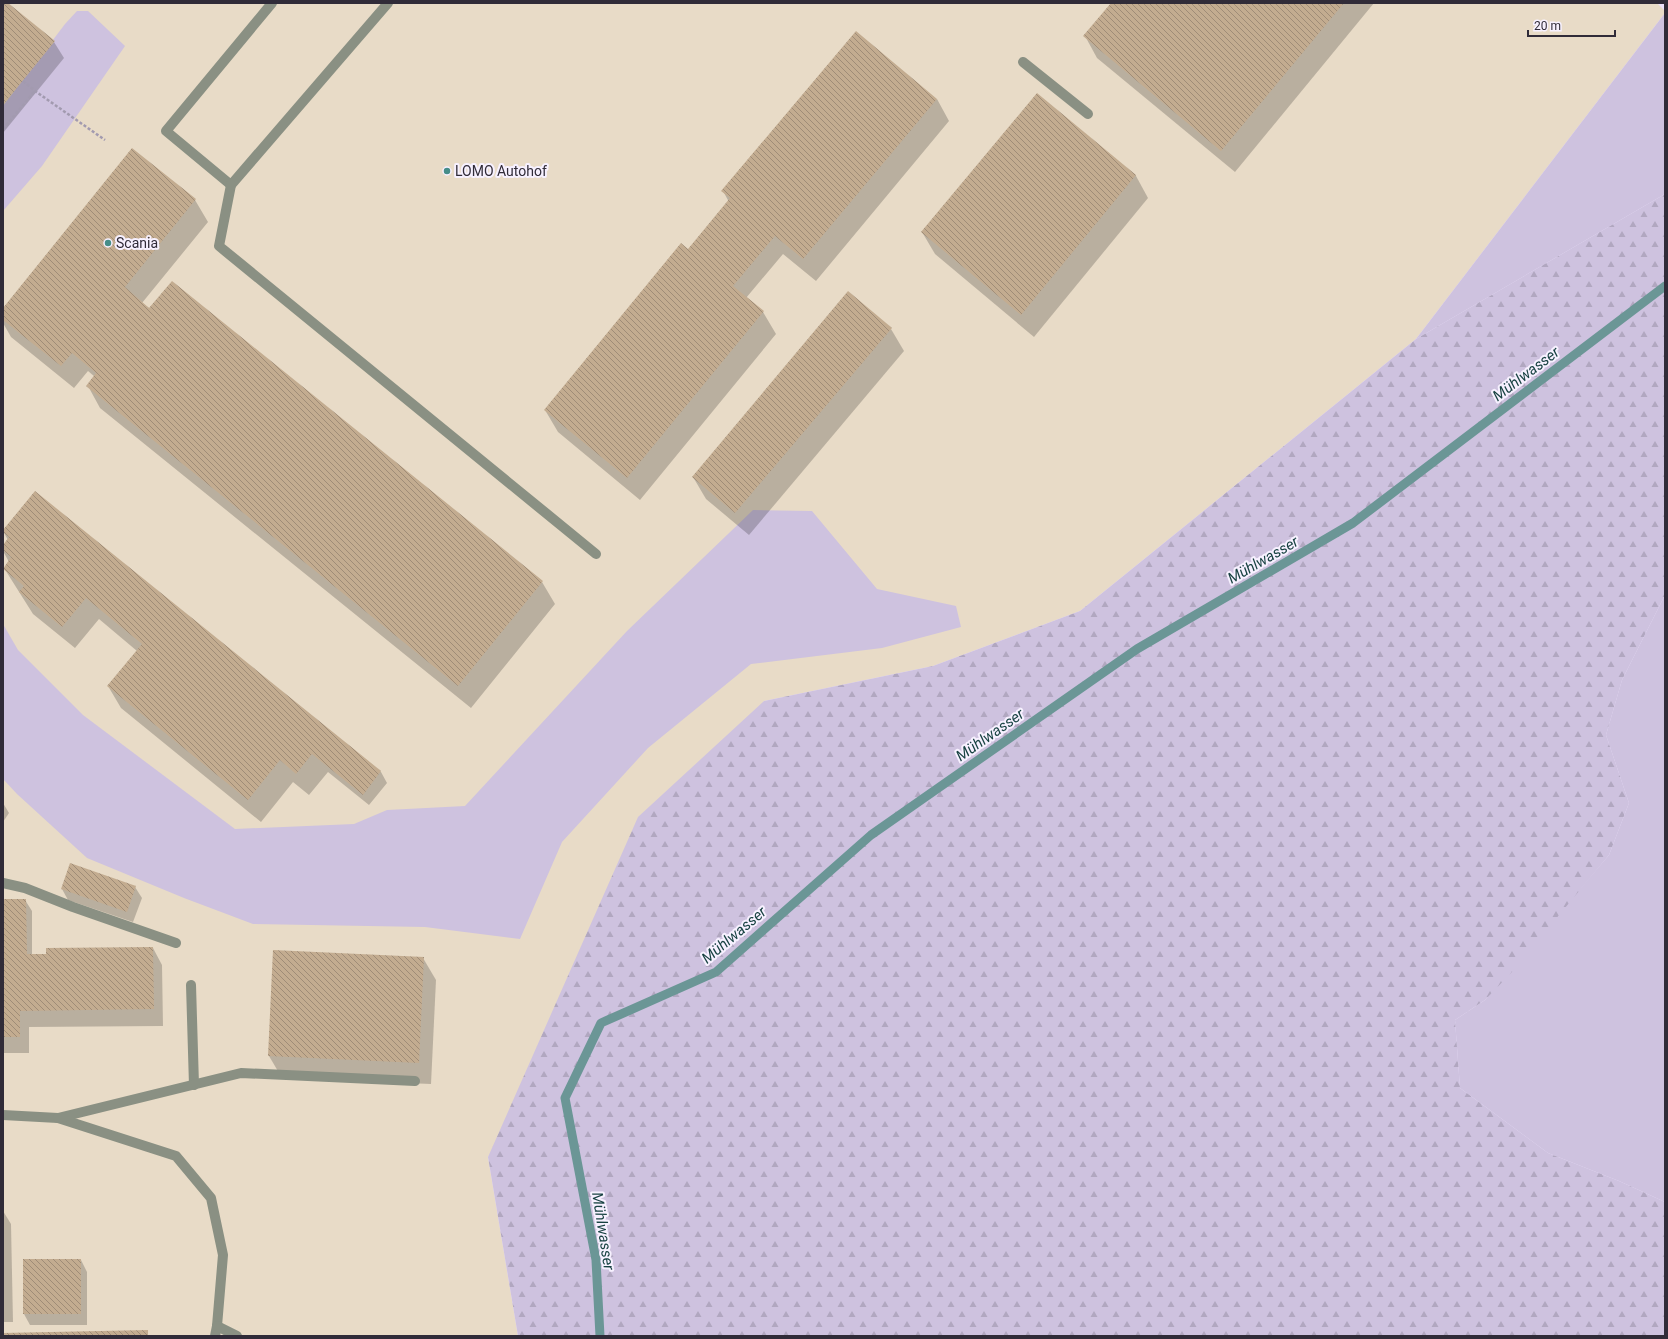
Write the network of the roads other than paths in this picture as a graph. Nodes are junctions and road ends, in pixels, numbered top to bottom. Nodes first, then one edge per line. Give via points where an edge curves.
1 (272, 3) edge
2 (388, 3) edge
3 (1023, 62) dead end
4 (1088, 114) dead end
5 (232, 185) junction
6 (596, 554) dead end
7 (3, 884) edge
8 (176, 943) dead end
9 (191, 985) dead end
10 (415, 1081) dead end
11 (194, 1085) junction
12 (3, 1115) edge
13 (58, 1118) junction
14 (216, 1331) edge
15 (237, 1336) edge

1 - 5 lane via 166,131
2 - 5 lane
3 - 4 lane
5 - 6 lane via 219,246
7 - 8 lane via 25,888
9 - 11 lane
10 - 11 lane via 241,1073
11 - 13 lane
12 - 13 lane
13 - 14 lane via 176,1156 210,1198 224,1255
14 - 15 lane

